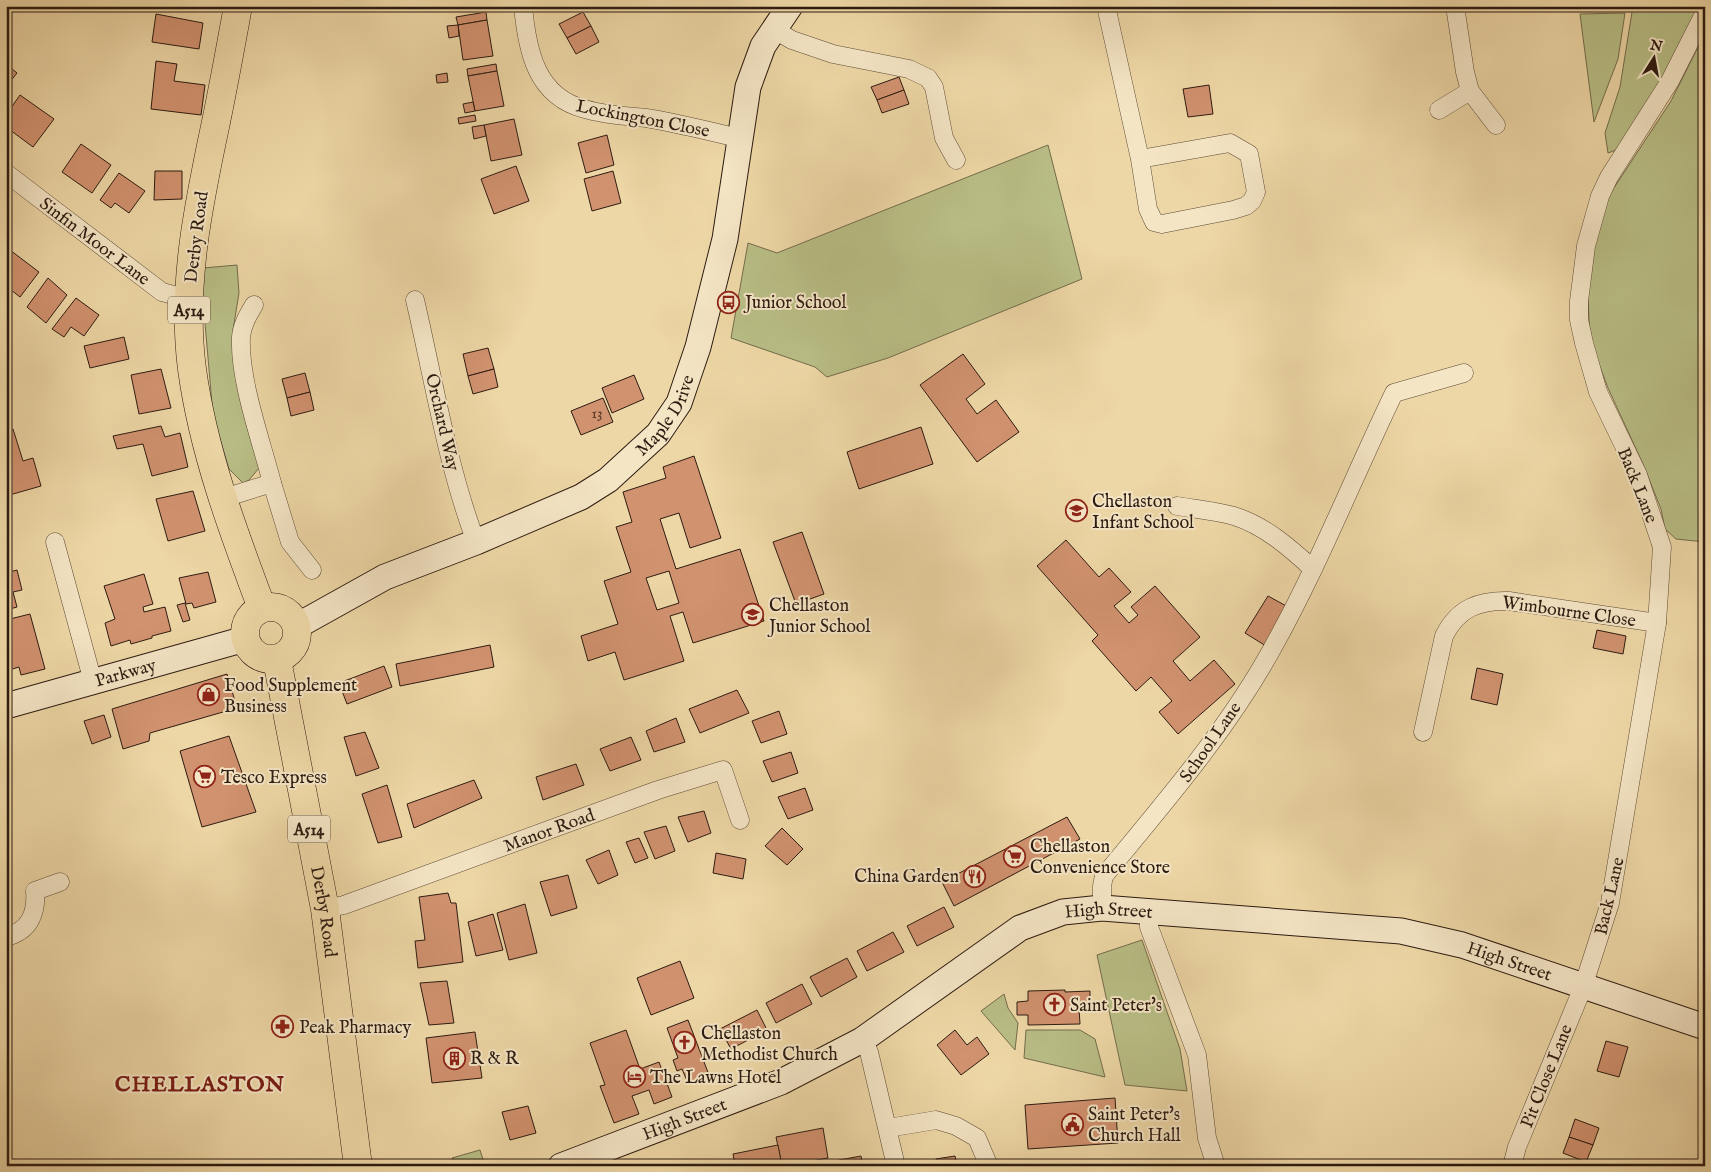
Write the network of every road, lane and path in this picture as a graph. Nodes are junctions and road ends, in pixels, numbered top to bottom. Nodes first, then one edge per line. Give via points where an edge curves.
1 (238, 6) edge
2 (523, 6) edge
3 (790, 6) edge
4 (1106, 6) edge
5 (1456, 6) edge
6 (1705, 12) edge
7 (773, 29) junction
8 (1470, 91) junction
9 (1439, 110) dead end
10 (1496, 125) dead end
11 (739, 138) junction
12 (1140, 159) junction
13 (956, 160) dead end
14 (6, 173) edge
15 (189, 299) junction
16 (415, 300) dead end
17 (254, 305) dead end
18 (1464, 373) dead end
19 (272, 482) junction
20 (224, 498) junction
21 (1177, 506) dead end
22 (55, 542) dead end
23 (476, 542) junction
24 (1313, 569) junction
25 (312, 570) dead end
26 (262, 608) junction
27 (1657, 623) junction
28 (296, 626) junction
29 (245, 639) junction
30 (277, 660) junction
31 (93, 682) junction
32 (6, 706) edge
33 (1423, 732) dead end
34 (740, 820) dead end
35 (60, 882) dead end
36 (1102, 908) junction
37 (325, 909) junction
38 (1149, 910) junction
39 (6, 937) edge
40 (1583, 987) junction
41 (1705, 1027) edge
42 (862, 1040) junction
43 (888, 1128) junction
44 (988, 1164) dead end
45 (358, 1166) edge
46 (562, 1166) edge
47 (896, 1166) edge
48 (1216, 1166) edge
49 (1512, 1166) edge

1 - 15 main road, Derby Road / A514 via 197,218
2 - 11 street, Lockington Close via 532,60 541,79 571,104 586,110 662,121
3 - 7 street, Maple Drive
4 - 12 street
5 - 8 street
6 - 27 street, Back Lane via 1670,81 1600,196 1581,278 1579,320 1598,392 1638,476 1662,547
7 - 11 street, Maple Drive via 755,64
7 - 13 street via 792,40 833,54 909,69 928,78 934,87 944,138
8 - 9 street
8 - 10 street
11 - 23 street, Maple Drive via 725,238 698,347 671,417 642,451 608,480 554,510
12 - 12 street via 1148,209 1154,222 1162,224 1233,210 1246,206 1256,192 1249,154 1230,142
14 - 15 street, Sinfin Moor Lane via 162,292
15 - 20 main road, Derby Road / A514 via 192,368 209,452
16 - 23 street, Orchard Way via 450,457
17 - 19 street via 241,335 242,351 248,392
18 - 24 street, School Lane via 1394,393
19 - 20 street
19 - 25 street via 290,542
20 - 26 main road, Derby Road / A514
21 - 24 street via 1248,522 1280,540
22 - 31 street
23 - 28 street, Maple Drive via 376,581
24 - 36 street, School Lane via 1272,649 1221,729 1187,776 1104,876
26 - 28 main road via 285,611
26 - 29 main road via 249,619
27 - 33 street, Wimbourne Close via 1509,601 1469,607 1450,624 1444,636
27 - 40 street, Back Lane via 1610,903
28 - 30 main road via 295,646
29 - 30 main road via 256,656
29 - 31 street, Parkway
30 - 37 main road, Derby Road / A514
31 - 32 street, Parkway
34 - 37 street, Manor Road via 723,770 658,790
35 - 39 street via 35,890 36,902 27,926 20,933
36 - 38 street, High Street
36 - 42 street, High Street via 1063,912 1020,928
37 - 45 main road, Derby Road / A514
38 - 40 street, High Street via 1401,930 1462,945
38 - 48 street via 1149,927 1196,1055 1206,1138
40 - 41 street, High Street
40 - 49 street, Pit Close Lane
42 - 43 street via 869,1052
42 - 46 street, High Street via 781,1082
43 - 44 street via 936,1120 956,1126 976,1138
43 - 47 street

